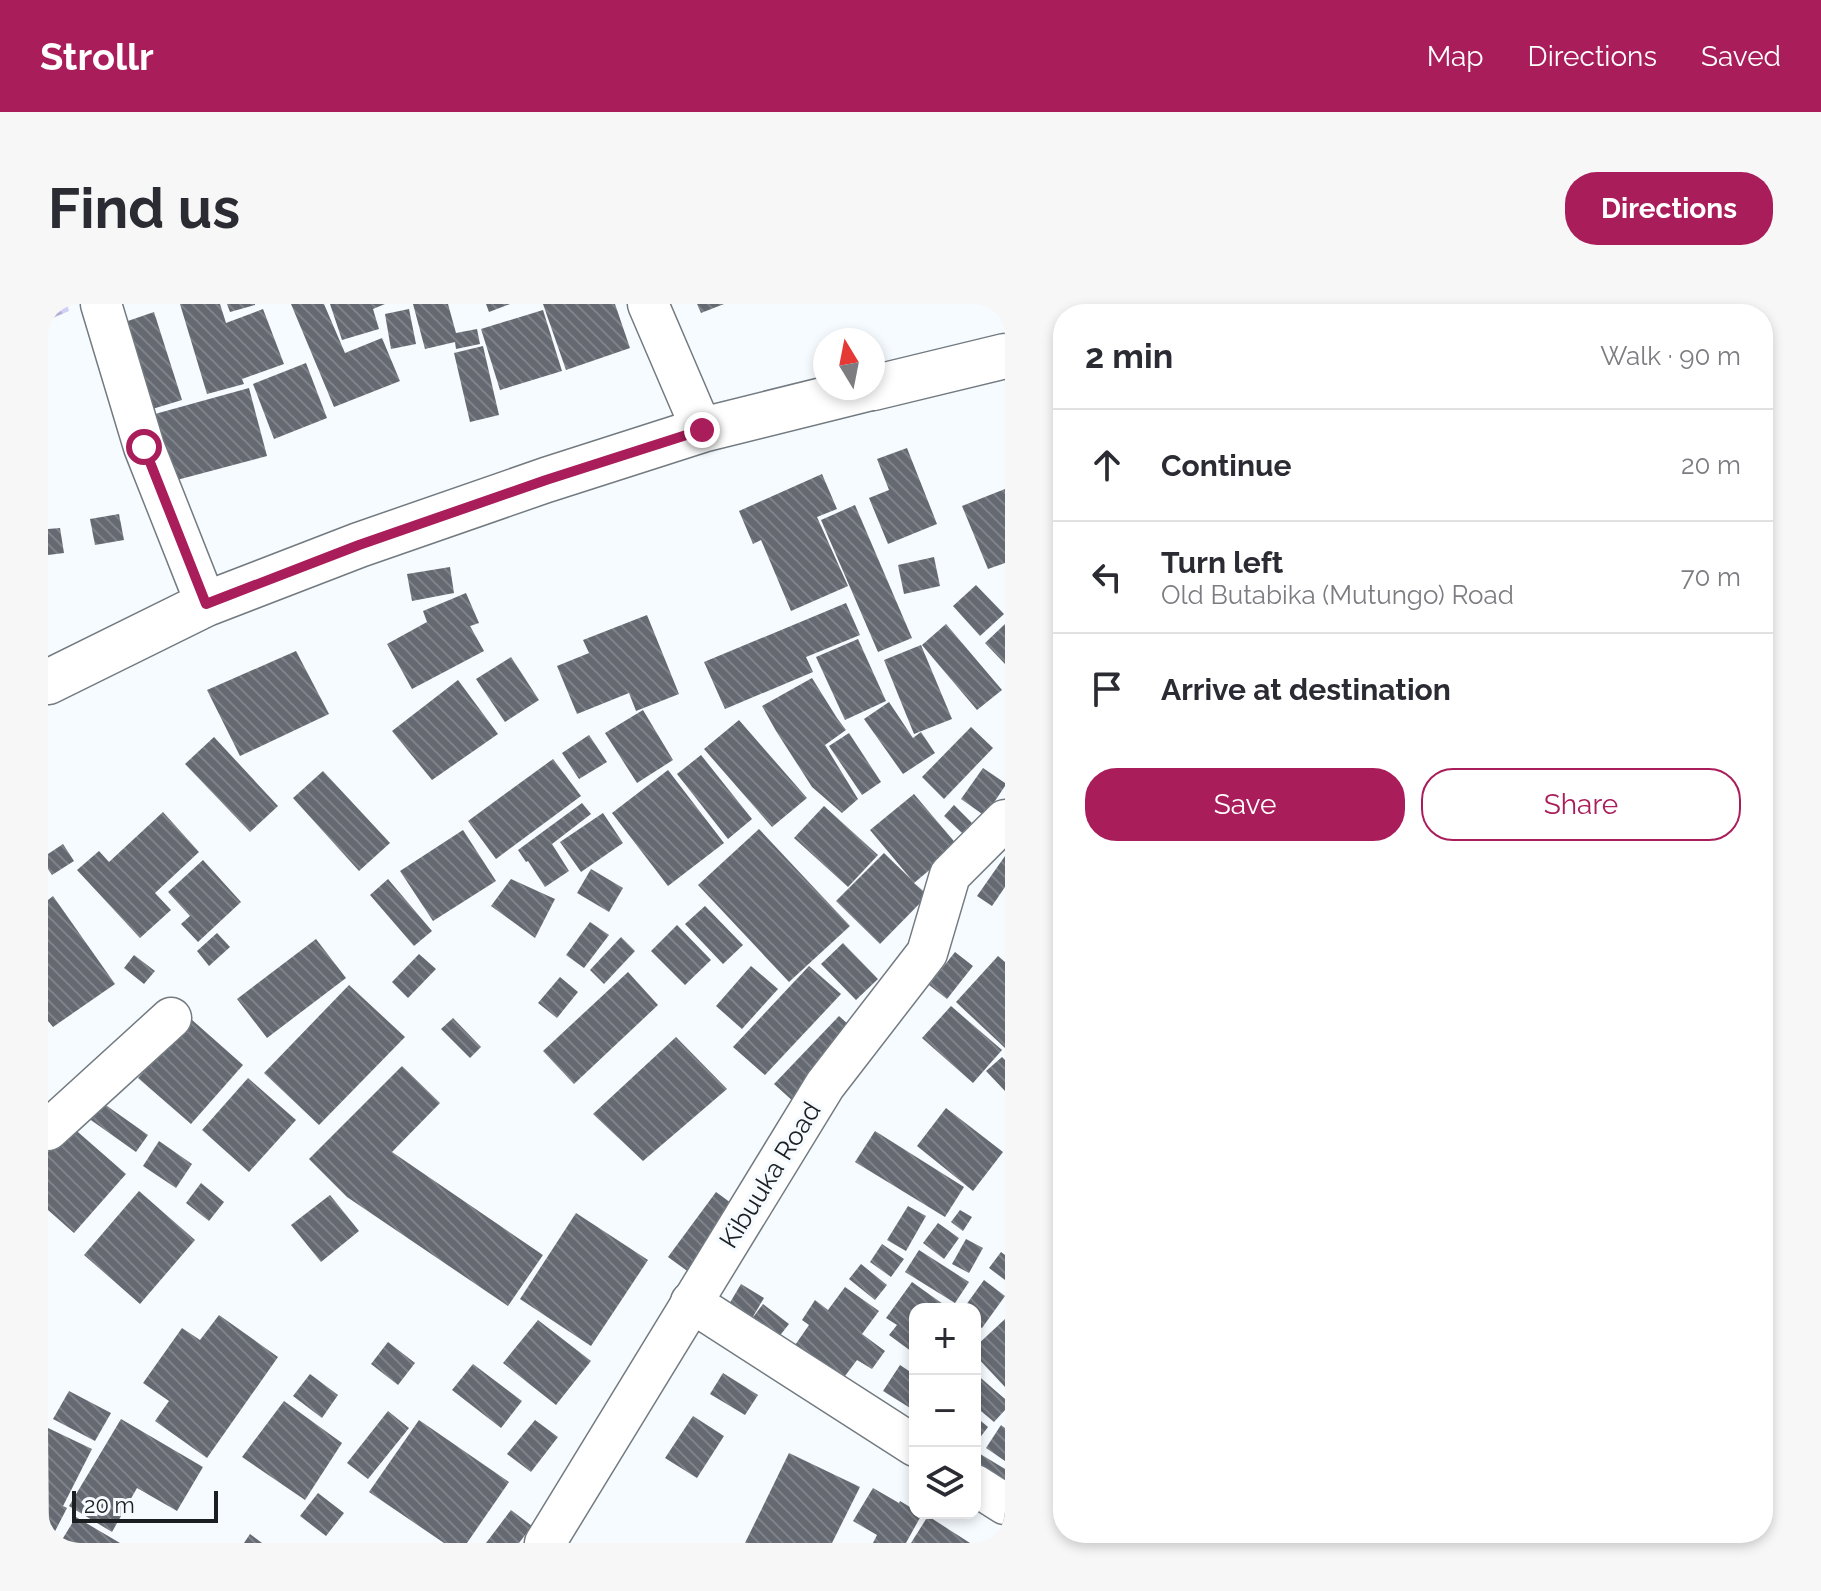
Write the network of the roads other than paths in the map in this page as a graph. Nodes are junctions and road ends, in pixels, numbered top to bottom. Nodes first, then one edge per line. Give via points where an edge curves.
1 (101, 304) edge
2 (648, 304) edge
3 (1005, 356) edge
4 (885, 385) edge
5 (823, 400) edge
6 (702, 430) junction
7 (206, 604) junction
8 (48, 682) edge
9 (1005, 820) edge
10 (171, 1018) dead end
11 (48, 1130) edge
12 (691, 1302) junction
13 (909, 1442) edge
14 (981, 1489) edge
15 (1005, 1504) edge
16 (545, 1543) edge

1 - 7 street via 144,447
2 - 6 street
3 - 4 main road
5 - 6 main road
6 - 7 main road via 373,540
7 - 8 main road
9 - 12 street, Kibuuka Road via 950,875 927,953 825,1085
10 - 11 street
12 - 13 street
12 - 16 street, Kibuuka Road
14 - 15 street

